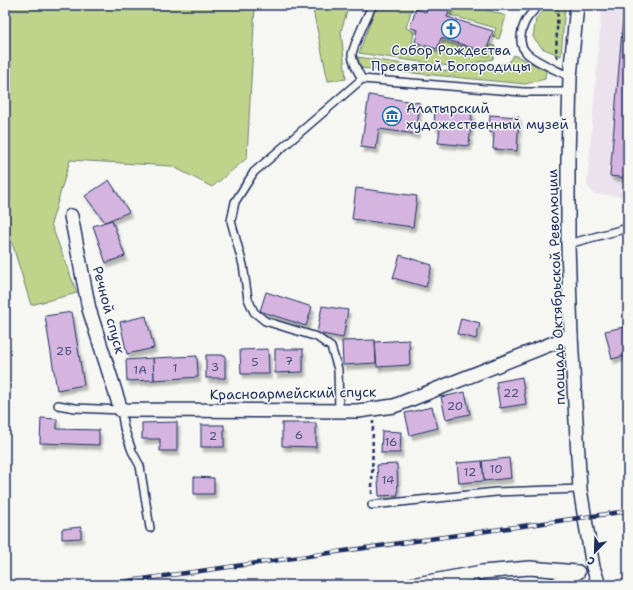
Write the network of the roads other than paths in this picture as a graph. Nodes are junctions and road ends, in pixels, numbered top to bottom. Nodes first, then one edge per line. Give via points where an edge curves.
1 (373, 5) edge
2 (539, 5) edge
3 (577, 5) edge
4 (570, 77) junction
5 (362, 79) junction
6 (569, 92) junction
7 (72, 216) dead end
8 (628, 228) edge
9 (568, 244) junction
10 (571, 336) junction
11 (58, 405) dead end
12 (121, 410) junction
13 (339, 411) junction
14 (580, 489) junction
15 (372, 505) road end
16 (150, 528) dead end
17 (593, 566) junction
18 (577, 572) junction
19 (411, 585) edge
20 (555, 585) edge
21 (599, 585) edge

1 - 5 lane via 352,54 355,67
2 - 4 lane via 529,16 523,29 521,41 524,50 531,57
3 - 4 street, площадь Октябрьской Революции
4 - 6 street, площадь Октябрьской Революции
5 - 6 lane via 523,92
5 - 13 lane via 254,172 235,202 231,221 243,265 248,299 254,312 265,321 317,337 331,347 338,369
6 - 9 street, площадь Октябрьской Революции
7 - 12 street, Речной спуск via 89,309
8 - 9 lane
9 - 10 street, площадь Октябрьской Революции
10 - 13 street, Красноармейский спуск via 394,406
10 - 14 street, площадь Октябрьской Революции
11 - 12 lane
12 - 13 street, Красноармейский спуск
12 - 16 lane via 124,428 140,466
14 - 15 lane via 496,492
14 - 17 street, площадь Октябрьской Революции
17 - 18 street
17 - 21 street, площадь Октябрьской Революции
18 - 19 street via 530,568 482,572
18 - 20 street

